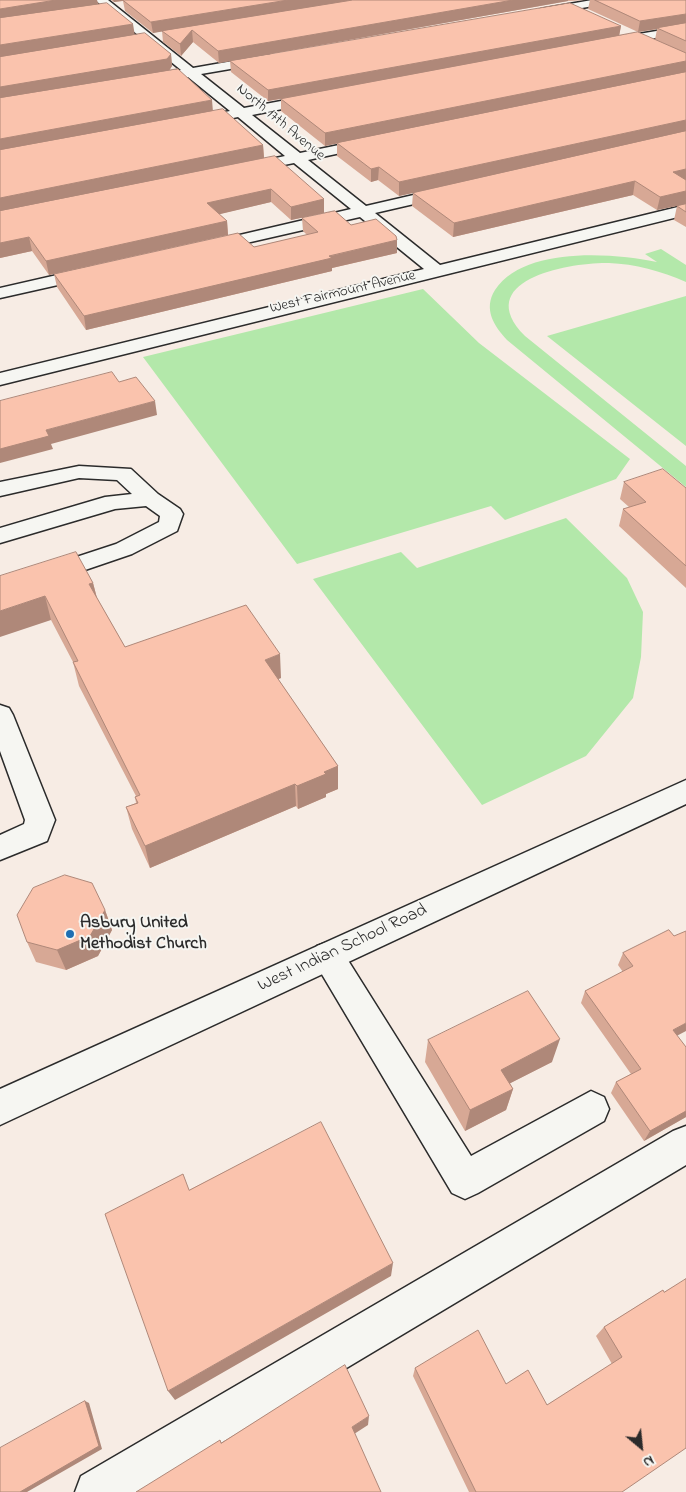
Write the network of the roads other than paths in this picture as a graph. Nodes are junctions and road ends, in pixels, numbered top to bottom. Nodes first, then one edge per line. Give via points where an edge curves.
1 (555, 0) edge
2 (611, 0) edge
3 (102, 6) edge
4 (127, 6) edge
5 (570, 7) junction
6 (531, 14) edge
7 (588, 16) edge
8 (686, 29) edge
9 (620, 30) edge
10 (156, 38) junction
11 (636, 38) junction
12 (132, 42) edge
13 (596, 46) edge
14 (653, 46) edge
15 (275, 58) edge
16 (191, 72) junction
17 (135, 82) edge
18 (328, 96) edge
19 (241, 113) junction
20 (184, 124) edge
21 (390, 139) edge
22 (296, 158) junction
23 (230, 172) edge
24 (464, 188) edge
25 (686, 210) edge
26 (364, 212) junction
27 (190, 250) edge
28 (105, 270) edge
29 (437, 271) junction
30 (0, 293) edge
31 (0, 379) edge
32 (0, 489) edge
33 (150, 499) junction
34 (0, 536) edge
35 (0, 591) edge
36 (0, 715) edge
37 (686, 791) edge
38 (0, 848) edge
39 (328, 956) junction
40 (0, 1107) edge
41 (591, 1109) dead end
42 (686, 1144) edge
43 (97, 1492) edge

1 - 5 street
2 - 5 street
3 - 4 street
3 - 10 street, North 17th Avenue
5 - 6 street
5 - 7 street
8 - 11 street
9 - 11 street
10 - 12 street
10 - 16 street, North 17th Avenue
11 - 13 street
11 - 14 street
15 - 16 street
16 - 17 street
16 - 19 street, North 17th Avenue
18 - 19 street
19 - 20 street
19 - 22 street, North 17th Avenue
21 - 22 street
22 - 23 street
22 - 26 street, North 17th Avenue
24 - 26 street
25 - 29 street, West Fairmount Avenue
26 - 27 street
26 - 29 street, North 17th Avenue
28 - 30 street
29 - 31 street, West Fairmount Avenue
32 - 33 street via 78,472 123,474
33 - 34 street via 114,502
33 - 35 street via 172,514 169,526 124,548
36 - 38 street via 40,820 37,832
37 - 39 street, West Indian School Road
39 - 40 street, West Indian School Road
39 - 41 street via 465,1180
42 - 43 street

